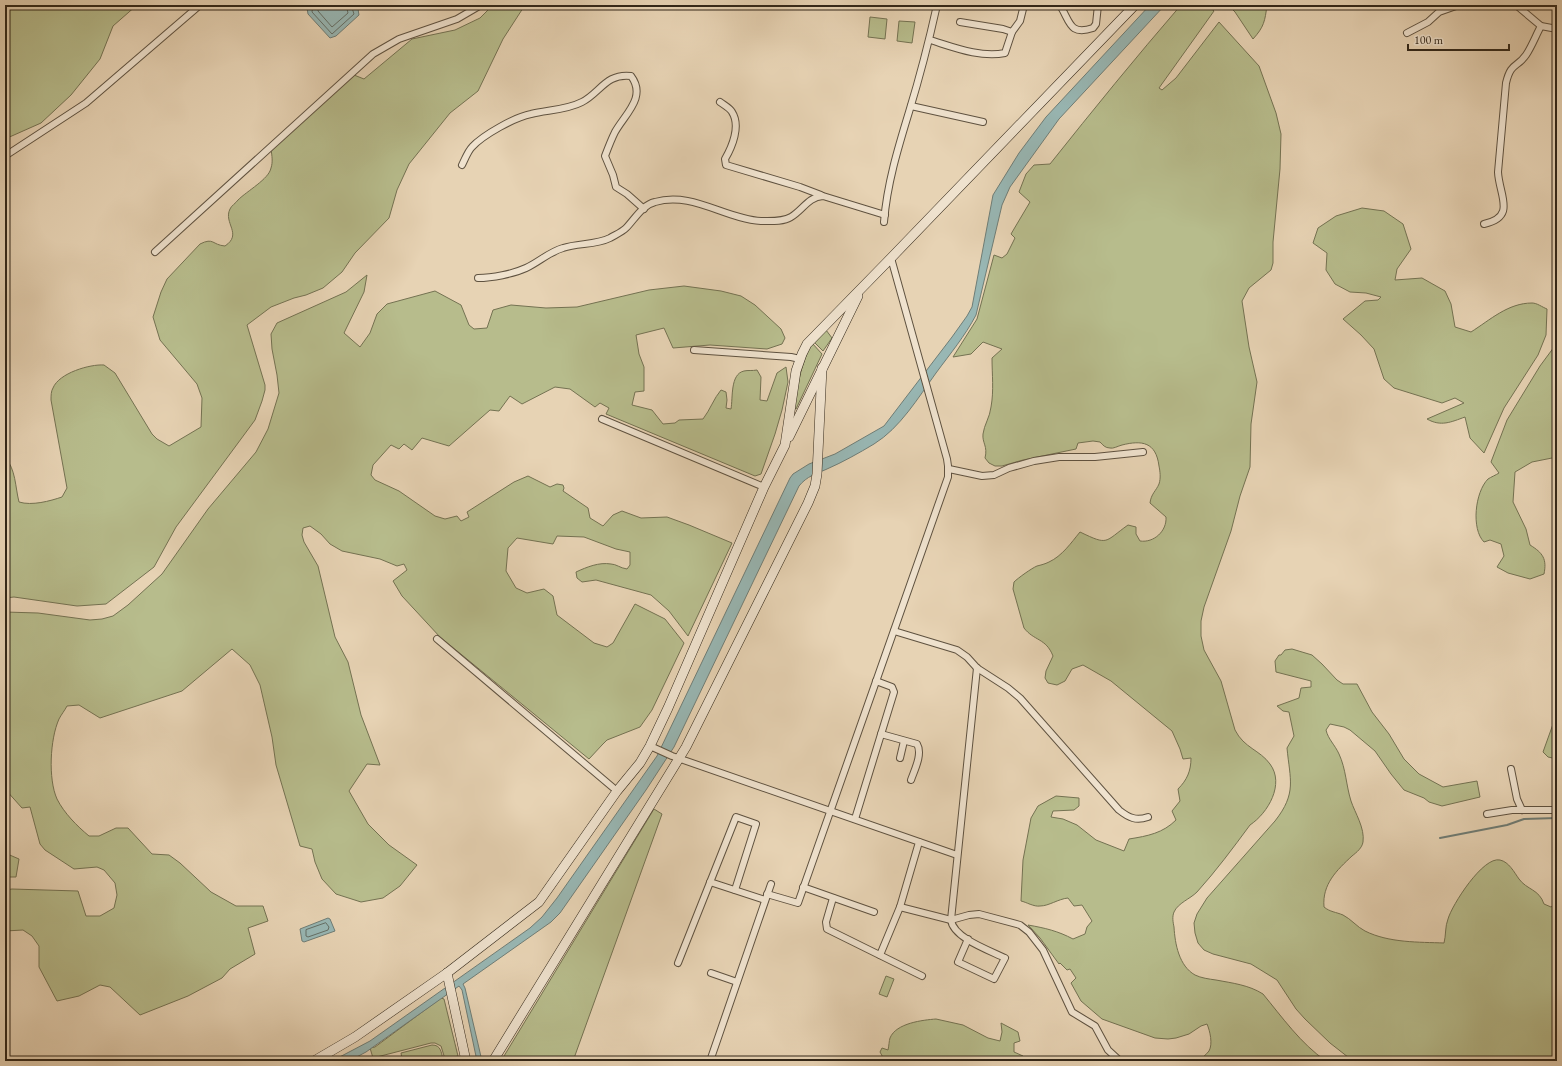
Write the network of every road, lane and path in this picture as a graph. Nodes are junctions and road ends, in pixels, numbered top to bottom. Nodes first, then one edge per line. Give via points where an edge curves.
1 (200, 5) edge
2 (481, 5) edge
3 (937, 5) edge
4 (1024, 5) edge
5 (1057, 5) edge
6 (1098, 5) edge
7 (1135, 5) edge
8 (1459, 5) edge
9 (1516, 5) edge
10 (960, 22) dead end
11 (1541, 26) junction
12 (1557, 29) edge
13 (1012, 32) junction
14 (1407, 33) dead end
15 (930, 40) junction
16 (720, 102) dead end
17 (911, 106) junction
18 (983, 122) dead end
19 (5, 156) edge
20 (462, 165) dead end
21 (823, 196) junction
22 (644, 209) junction
23 (1484, 224) dead end
24 (155, 252) dead end
25 (891, 258) junction
26 (478, 278) dead end
27 (862, 288) junction
28 (694, 350) dead end
29 (800, 359) junction
30 (822, 368) junction
31 (602, 419) dead end
32 (785, 445) junction
33 (1143, 452) dead end
34 (949, 469) junction
35 (764, 488) junction
36 (894, 631) junction
37 (438, 639) dead end
38 (977, 668) junction
39 (876, 681) junction
40 (881, 734) junction
41 (904, 741) junction
42 (653, 748) junction
43 (676, 757) junction
44 (900, 758) dead end
45 (1511, 769) dead end
46 (910, 780) dead end
47 (617, 791) junction
48 (830, 810) junction
49 (1522, 810) junction
50 (1557, 810) edge
51 (1487, 814) dead end
52 (1148, 817) dead end
53 (854, 819) junction
54 (919, 842) junction
55 (957, 855) junction
56 (710, 882) junction
57 (771, 884) dead end
58 (803, 887) junction
59 (735, 890) junction
60 (766, 897) junction
61 (833, 898) junction
62 (900, 907) junction
63 (874, 912) dead end
64 (951, 920) junction
65 (968, 940) junction
66 (880, 955) junction
67 (678, 963) dead end
68 (447, 973) junction
69 (711, 973) dead end
70 (922, 976) dead end
71 (737, 982) junction
72 (314, 1061) edge
73 (466, 1061) edge
74 (492, 1061) edge
75 (710, 1061) edge
76 (1120, 1061) edge

1 - 19 street via 86,103
2 - 24 street via 457,19 399,39 372,54
3 - 15 street via 931,20
4 - 13 street via 1020,21
5 - 6 street via 1061,7 1071,27 1080,30 1093,28 1096,24
7 - 25 main road
8 - 14 street via 1438,12 1428,22
9 - 11 street
10 - 13 street
11 - 12 street
11 - 23 street via 1526,56 1512,66 1509,72 1498,172 1503,214 1498,219
13 - 15 street via 1005,54 983,54
15 - 17 street
16 - 21 street via 731,110 735,119 734,138 725,159 726,166
17 - 18 street
17 - 21 street via 890,176 884,218
20 - 22 street via 472,147 517,118 581,102 612,78 631,76 636,82 636,99 604,156 616,187
21 - 22 street via 815,197 791,217 771,221 744,218 677,199 656,201
22 - 26 street via 625,229 610,238 564,247 525,269
25 - 27 main road
25 - 34 street
27 - 29 main road via 807,344
27 - 30 main road
28 - 29 street
29 - 32 main road
30 - 32 main road
30 - 43 main road via 815,486
31 - 35 street
32 - 35 main road
33 - 34 street via 1095,457 1059,457 1034,461 994,475 982,476
34 - 36 street
35 - 42 main road
36 - 38 street via 957,650
36 - 39 street
37 - 47 street
38 - 52 street via 1020,698 1119,810 1135,819
38 - 55 street
39 - 40 street via 892,687 894,692
39 - 48 street
40 - 41 street
40 - 53 street
41 - 44 street
41 - 46 street via 916,744 919,750
42 - 43 street
42 - 47 main road
43 - 48 street
43 - 74 main road
45 - 49 street
47 - 68 main road via 539,902
48 - 53 street
48 - 58 street
49 - 50 street
49 - 51 street
53 - 54 street
54 - 55 street
54 - 62 street
55 - 64 street
56 - 59 street
56 - 59 street via 736,817 756,824
56 - 67 street
57 - 60 street
58 - 60 street via 798,904
58 - 61 street
59 - 60 street
60 - 71 street
61 - 63 street
61 - 66 street via 826,922 828,929
62 - 64 street
62 - 66 street
64 - 65 street via 961,936
64 - 76 street via 979,914 1015,923 1029,932 1042,950 1072,1012 1095,1026 1108,1050
65 - 65 street via 958,962 994,979 1006,958
66 - 70 street
68 - 72 main road via 355,1037
68 - 73 main road
69 - 71 street
71 - 75 street

